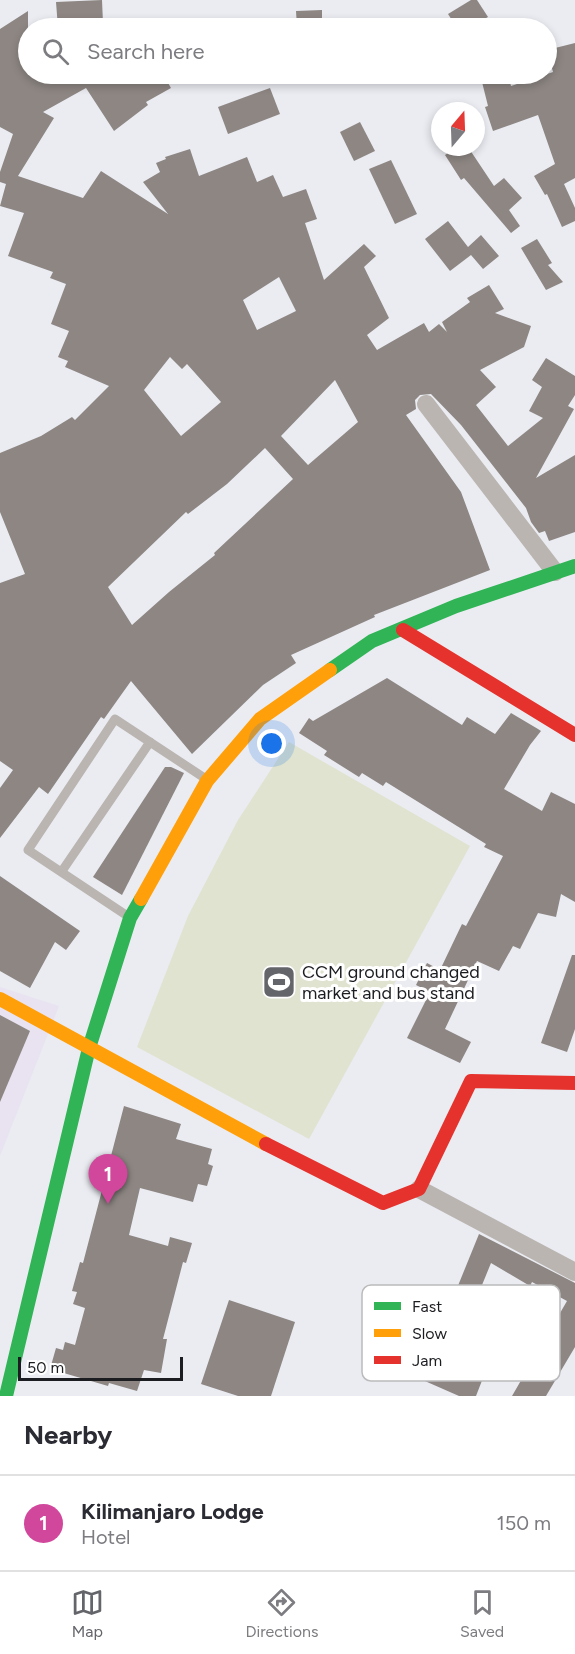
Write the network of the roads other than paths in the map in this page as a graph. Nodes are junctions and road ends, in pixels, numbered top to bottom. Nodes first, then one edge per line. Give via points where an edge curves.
1 (426, 404) dead end
2 (575, 566) edge
3 (555, 572) junction
4 (403, 630) junction
5 (575, 735) edge
6 (150, 742) junction
7 (207, 781) junction
8 (62, 871) junction
9 (130, 918) junction
10 (0, 999) edge
11 (89, 1048) junction
12 (575, 1083) edge
13 (420, 1189) junction
14 (575, 1272) edge
15 (6, 1396) edge

1 - 3 street
2 - 3 main road
3 - 4 main road via 456,606
4 - 5 main road
4 - 7 main road via 372,641 260,719
6 - 7 lane
6 - 8 lane
6 - 8 lane via 115,719 28,850
7 - 9 main road
8 - 9 lane
9 - 11 main road
10 - 11 main road
11 - 13 main road via 382,1203
11 - 15 main road
12 - 13 main road via 471,1082
13 - 14 street

